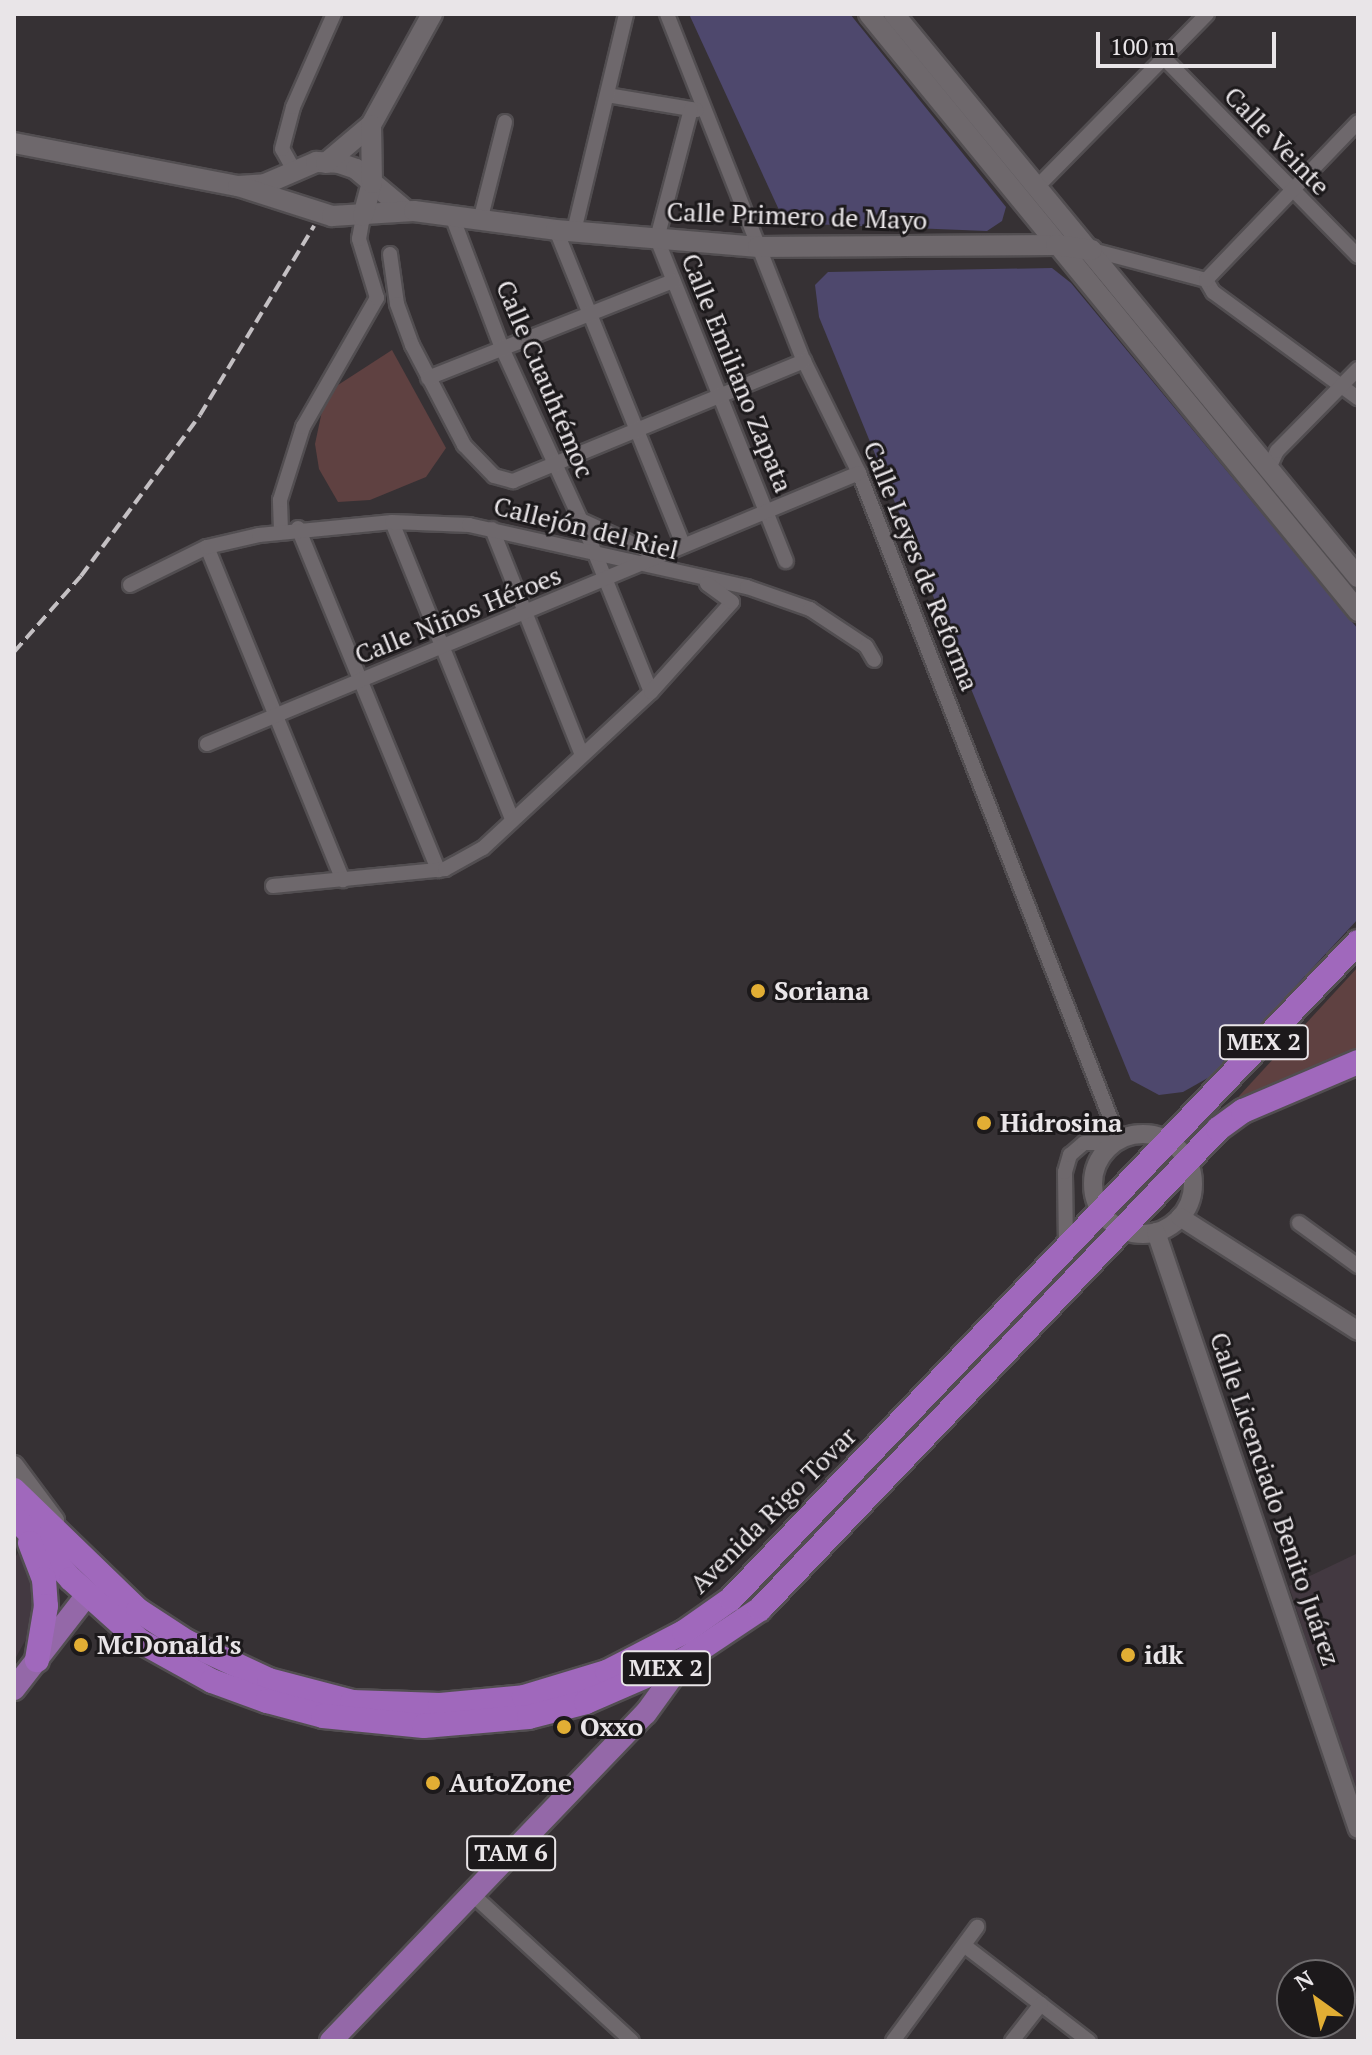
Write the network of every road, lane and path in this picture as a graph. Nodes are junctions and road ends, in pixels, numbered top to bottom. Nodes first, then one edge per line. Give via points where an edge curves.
1 (334, 14) edge
2 (432, 14) edge
3 (626, 14) edge
4 (667, 14) edge
5 (869, 14) edge
6 (1207, 14) edge
7 (893, 19) edge
8 (1164, 58) junction
9 (607, 95) junction
10 (691, 109) junction
11 (707, 113) junction
12 (505, 122) dead end
13 (1358, 122) edge
14 (371, 125) junction
15 (14, 143) edge
16 (326, 163) junction
17 (295, 172) junction
18 (372, 183) junction
19 (238, 186) junction
20 (1038, 186) junction
21 (1292, 190) junction
22 (301, 206) junction
23 (406, 211) junction
24 (363, 216) junction
25 (452, 216) junction
26 (1031, 216) junction
27 (480, 221) junction
28 (565, 231) junction
29 (657, 239) junction
30 (1056, 245) junction
31 (1022, 246) junction
32 (758, 247) junction
33 (1092, 250) junction
34 (390, 254) dead end
35 (1358, 256) edge
36 (1206, 280) junction
37 (673, 281) junction
38 (377, 298) junction
39 (397, 304) junction
40 (589, 313) junction
41 (502, 348) junction
42 (804, 361) junction
43 (1358, 369) edge
44 (432, 376) junction
45 (1342, 386) junction
46 (720, 395) junction
47 (1358, 398) edge
48 (638, 429) junction
49 (553, 464) junction
50 (1269, 468) junction
51 (859, 473) junction
52 (767, 510) junction
53 (581, 520) junction
54 (392, 522) junction
55 (298, 528) junction
56 (492, 529) junction
57 (281, 531) junction
58 (683, 544) junction
59 (207, 547) junction
60 (593, 549) junction
61 (657, 555) junction
62 (786, 561) dead end
63 (638, 565) junction
64 (1358, 577) edge
65 (606, 581) junction
66 (703, 581) junction
67 (130, 585) dead end
68 (1358, 611) edge
69 (526, 613) junction
70 (443, 648) junction
71 (874, 660) dead end
72 (360, 682) junction
73 (651, 692) junction
74 (275, 717) junction
75 (207, 744) dead end
76 (582, 755) junction
77 (512, 819) junction
78 (438, 870) junction
79 (343, 880) junction
80 (273, 886) dead end
81 (1358, 942) edge
82 (1358, 1062) edge
83 (1116, 1142) junction
84 (1171, 1142) junction
85 (1187, 1161) junction
86 (1100, 1211) junction
87 (1180, 1217) junction
88 (1299, 1223) dead end
89 (1121, 1229) junction
90 (1156, 1232) junction
91 (1062, 1251) junction
92 (1358, 1266) edge
93 (1355, 1325) edge
94 (979, 1382) junction
95 (879, 1444) junction
96 (899, 1463) junction
97 (14, 1465) edge
98 (14, 1490) edge
99 (18, 1521) edge
100 (77, 1552) junction
101 (87, 1595) junction
102 (138, 1610) junction
103 (685, 1659) junction
104 (37, 1660) junction
105 (14, 1689) edge
106 (1358, 1829) edge
107 (472, 1894) junction
108 (977, 1927) dead end
109 (965, 1946) junction
110 (1041, 2004) junction
111 (331, 2041) edge
112 (632, 2041) edge
113 (893, 2041) edge
114 (1012, 2041) edge
115 (1089, 2041) edge

1 - 17 street via 293,107 282,149
2 - 14 main road
3 - 9 street
4 - 11 street, Calle Leyes de Reforma
5 - 7 main road
6 - 8 street
7 - 20 main road
7 - 26 main road
8 - 20 street
8 - 21 street, Calle Veinte
9 - 10 street
9 - 28 street
10 - 11 street
10 - 29 street, Calle Emiliano Zapata
11 - 32 street, Calle Leyes de Reforma
12 - 27 street
13 - 21 street
14 - 16 main road
14 - 18 main road
15 - 19 main road, Calle Primero de Mayo
16 - 17 main road, Calle Primero de Mayo
16 - 18 main road via 356,169
17 - 19 main road, Calle Primero de Mayo via 265,184
17 - 22 main road
18 - 23 main road
18 - 24 main road
19 - 22 main road, Calle Primero de Mayo
20 - 33 main road
21 - 35 street, Calle Veinte
21 - 36 street
22 - 24 main road, Calle Primero de Mayo via 332,216
23 - 24 main road, Calle Primero de Mayo
23 - 25 main road, Calle Primero de Mayo
24 - 38 street via 359,239 373,270
25 - 27 main road, Calle Primero de Mayo
25 - 41 street, Calle Cuauhtémoc
26 - 30 main road
26 - 31 main road via 1031,230
27 - 28 main road, Calle Primero de Mayo
28 - 29 main road, Calle Primero de Mayo
28 - 40 street
29 - 32 main road, Calle Primero de Mayo
29 - 37 street, Calle Emiliano Zapata
30 - 31 main road, Calle Primero de Mayo
30 - 33 main road, Calle Primero de Mayo
30 - 68 main road
31 - 32 main road, Calle Primero de Mayo
32 - 42 street, Calle Leyes de Reforma
33 - 36 street
33 - 50 main road
34 - 39 street
36 - 45 street via 1213,292
37 - 40 street
37 - 46 street, Calle Emiliano Zapata
38 - 39 street
38 - 57 street via 303,427 280,500
39 - 44 street
40 - 41 street
40 - 48 street
41 - 44 street
41 - 49 street, Calle Cuauhtémoc
42 - 46 street
42 - 51 street, Calle Leyes de Reforma
43 - 45 street
44 - 49 street via 464,445 494,476 513,481
45 - 47 street
45 - 50 street via 1277,451
46 - 48 street
46 - 52 street, Calle Emiliano Zapata
48 - 49 street
48 - 58 street
49 - 53 street, Calle Cuauhtémoc
50 - 64 main road
51 - 52 street, Calle Niños Héroes
51 - 83 street, Calle Leyes de Reforma
52 - 58 street, Calle Niños Héroes
52 - 62 street, Calle Emiliano Zapata
53 - 60 street, Calle Cuauhtémoc
53 - 61 street
54 - 55 street, Callejón del Riel
54 - 56 street, Callejón del Riel
54 - 70 street
55 - 57 street, Callejón del Riel
55 - 72 street
56 - 60 street, Callejón del Riel
56 - 69 street
57 - 59 street, Callejón del Riel
58 - 61 street, Calle Niños Héroes
59 - 67 street, Callejón del Riel
59 - 74 street
60 - 63 street, Callejón del Riel
60 - 65 street, Calle Cuauhtémoc
61 - 63 street, Calle Niños Héroes
63 - 65 street, Calle Niños Héroes
63 - 66 street, Callejón del Riel
65 - 69 street, Calle Niños Héroes
65 - 73 street, Calle Cuauhtémoc
66 - 71 street, Callejón del Riel via 747,587 810,609 866,646
66 - 73 street via 732,602
69 - 70 street, Calle Niños Héroes
69 - 76 street
70 - 72 street, Calle Niños Héroes
70 - 77 street
72 - 74 street, Calle Niños Héroes
72 - 78 street
73 - 76 street
74 - 75 street, Calle Niños Héroes
74 - 79 street
76 - 77 street
77 - 78 street via 483,848
78 - 79 street
79 - 80 street
81 - 84 highway, Avenida Rigo Tovar / MEX 2
82 - 85 highway, MEX 2 via 1243,1111
83 - 84 street via 1139,1134
83 - 86 street via 1094,1172
83 - 91 street via 1084,1143 1070,1155
84 - 85 street
84 - 86 highway, Avenida Rigo Tovar / MEX 2
85 - 87 street via 1192,1190
85 - 89 highway, MEX 2
86 - 89 street
86 - 91 highway, Avenida Rigo Tovar / MEX 2
87 - 90 street
87 - 93 street
88 - 92 street
89 - 90 street
89 - 94 highway, MEX 2
90 - 106 street, Calle Licenciado Benito Juárez
91 - 94 highway via 1062,1273 989,1349
91 - 95 highway, Avenida Rigo Tovar / MEX 2
94 - 96 highway, MEX 2
95 - 96 highway
95 - 102 highway, Avenida Rigo Tovar / MEX 2 via 708,1616 634,1660 524,1697 410,1705 323,1696 243,1671
96 - 103 highway, MEX 2 via 781,1590
97 - 100 street, Avenida Rigo Tovar
98 - 100 highway, Avenida Rigo Tovar / MEX 2
99 - 101 highway, MEX 2
99 - 104 highway via 44,1579 46,1631
100 - 102 highway, Avenida Rigo Tovar / MEX 2
101 - 102 highway via 114,1598
101 - 103 highway, MEX 2 via 140,1641 212,1681 296,1710 354,1721 440,1725 529,1717 613,1692
101 - 104 main road
103 - 107 main road, TAM 6 via 646,1713
104 - 105 main road
107 - 111 main road, TAM 6
107 - 112 street
108 - 109 street
109 - 110 street
109 - 113 street
110 - 114 street
110 - 115 street

